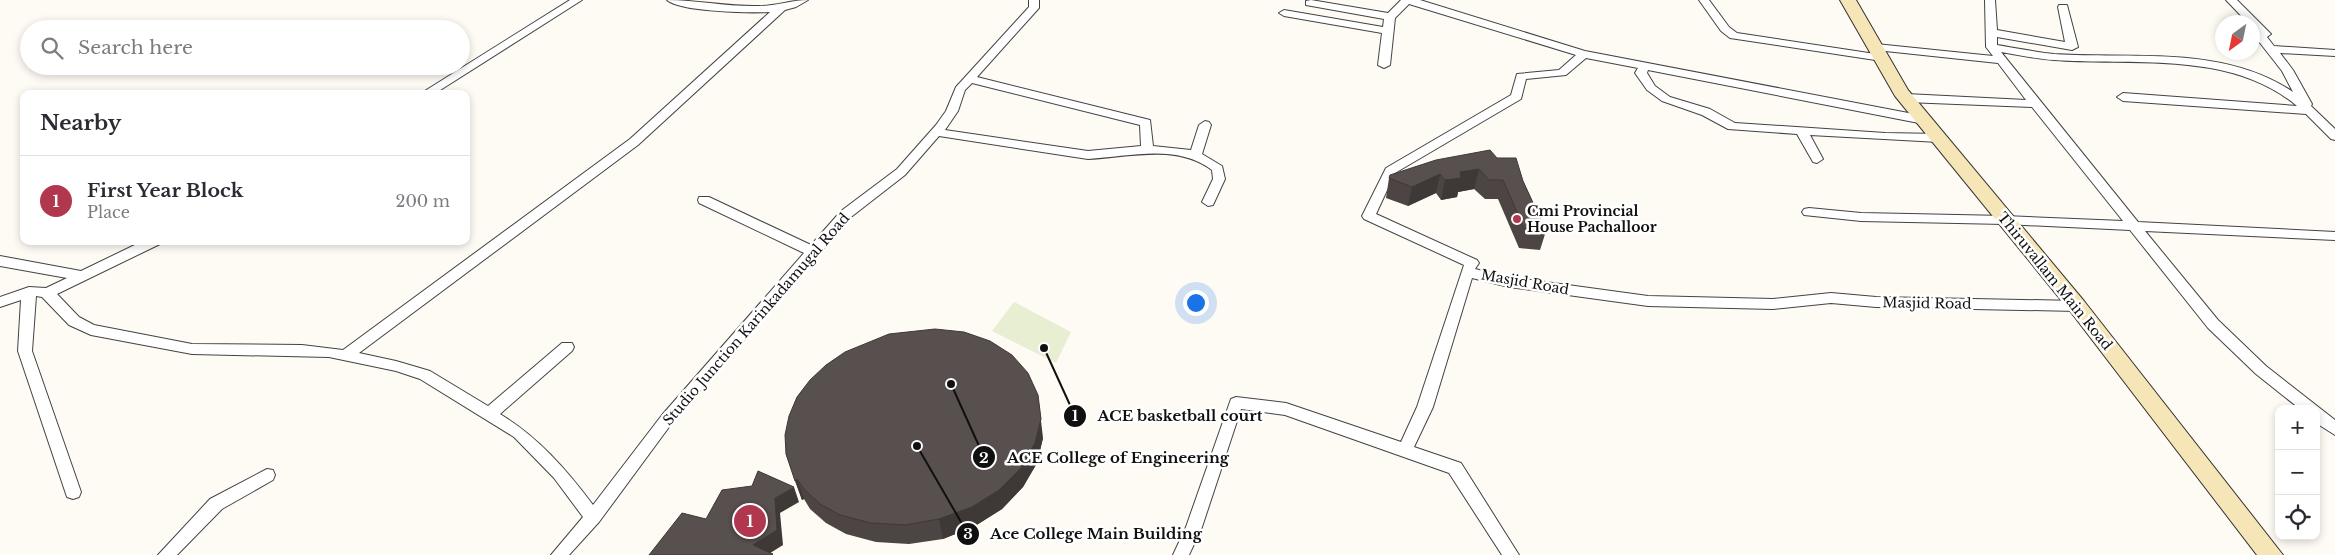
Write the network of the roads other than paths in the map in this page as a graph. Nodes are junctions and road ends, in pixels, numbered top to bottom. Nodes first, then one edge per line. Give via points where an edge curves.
1 (577, 0) edge
2 (672, 0) edge
3 (803, 0) edge
4 (1034, 0) edge
5 (1408, 0) edge
6 (1704, 0) edge
7 (1848, 0) edge
8 (1990, 0) edge
9 (2230, 0) edge
10 (1310, 4) dead end
11 (2063, 7) dead end
12 (780, 9) junction
13 (1284, 13) dead end
14 (1390, 17) junction
15 (1388, 31) junction
16 (1990, 32) junction
17 (1992, 47) junction
18 (2270, 49) junction
19 (1879, 53) junction
20 (2335, 53) edge
21 (1584, 54) junction
22 (2002, 60) junction
23 (1384, 65) dead end
24 (470, 66) edge
25 (1644, 66) junction
26 (456, 75) edge
27 (969, 80) junction
28 (432, 90) edge
29 (2123, 97) dead end
30 (1906, 98) junction
31 (2035, 104) junction
32 (2310, 111) junction
33 (1924, 120) junction
34 (1205, 124) dead end
35 (1801, 130) junction
36 (936, 132) junction
37 (2335, 136) edge
38 (1939, 138) junction
39 (1147, 151) junction
40 (1195, 156) junction
41 (1817, 159) dead end
42 (704, 200) dead end
43 (1208, 202) dead end
44 (1809, 212) dead end
45 (2005, 220) junction
46 (2135, 227) junction
47 (2335, 236) edge
48 (147, 245) edge
49 (814, 252) junction
50 (0, 261) edge
51 (1467, 272) junction
52 (83, 276) junction
53 (29, 292) junction
54 (47, 293) junction
55 (0, 302) edge
56 (2077, 306) junction
57 (568, 347) dead end
58 (345, 356) junction
59 (2305, 405) edge
60 (489, 414) junction
61 (2320, 417) edge
62 (2335, 429) edge
63 (1405, 450) junction
64 (267, 475) dead end
65 (73, 492) dead end
66 (593, 517) junction
67 (166, 555) edge
68 (559, 555) edge
69 (1181, 555) edge
70 (1511, 555) edge
71 (2271, 555) edge

1 - 24 street
2 - 12 street via 714,7
3 - 12 street via 792,7
4 - 27 street, Studio Junction Karinkadamugal Road via 1034,8
5 - 14 street
5 - 21 street
6 - 19 street via 1734,36
7 - 19 main road, Thiruvallam Main Road
8 - 16 street
9 - 18 street via 2265,34 2258,34
10 - 14 street
11 - 16 street via 2072,46
12 - 58 street via 634,142
13 - 15 street
14 - 15 street
15 - 23 street
16 - 17 street
17 - 22 street
17 - 32 street via 2050,56 2187,62 2230,68 2271,83
18 - 20 street
18 - 32 street via 2287,70
19 - 22 street
19 - 30 main road, Thiruvallam Main Road
21 - 25 street
21 - 51 street via 1562,73 1521,76 1517,97 1390,172 1369,216 1472,263
22 - 31 street
25 - 33 street
25 - 35 street via 1641,73 1651,88 1666,99 1706,112 1732,126
26 - 28 street
27 - 36 street, Studio Junction Karinkadamugal Road via 960,89 952,111
27 - 39 street via 1146,123
29 - 32 street
30 - 31 street
30 - 33 main road, Thiruvallam Main Road
31 - 46 street
32 - 37 street
33 - 38 main road, Thiruvallam Main Road
34 - 40 street
35 - 38 street
35 - 41 street
36 - 39 street via 1088,155
36 - 49 street, Studio Junction Karinkadamugal Road via 901,172 846,214
38 - 45 main road, Thiruvallam Main Road
39 - 40 street
40 - 43 street via 1208,161 1220,172
42 - 49 street
44 - 45 street via 1862,217
45 - 46 street
45 - 56 main road, Thiruvallam Main Road
46 - 47 street
46 - 59 street via 2213,324 2261,370
48 - 52 street
49 - 66 street, Studio Junction Karinkadamugal Road via 667,419
50 - 52 street
51 - 56 street, Masjid Road via 1509,282 1648,301 1773,304 1832,298 1876,302
51 - 63 street, Masjid Road via 1425,407
52 - 54 street
53 - 54 street
53 - 55 street
53 - 65 street via 25,351
54 - 58 street via 74,321 91,330 192,349 302,350
56 - 71 main road, Thiruvallam Main Road
57 - 60 street
58 - 60 street via 425,375
60 - 66 street via 519,433 560,473
61 - 62 street
63 - 69 street via 1286,409 1236,403 1194,527
63 - 70 street via 1455,468
64 - 67 street via 216,504
66 - 68 street, Studio Junction Karinkadamugal Road

